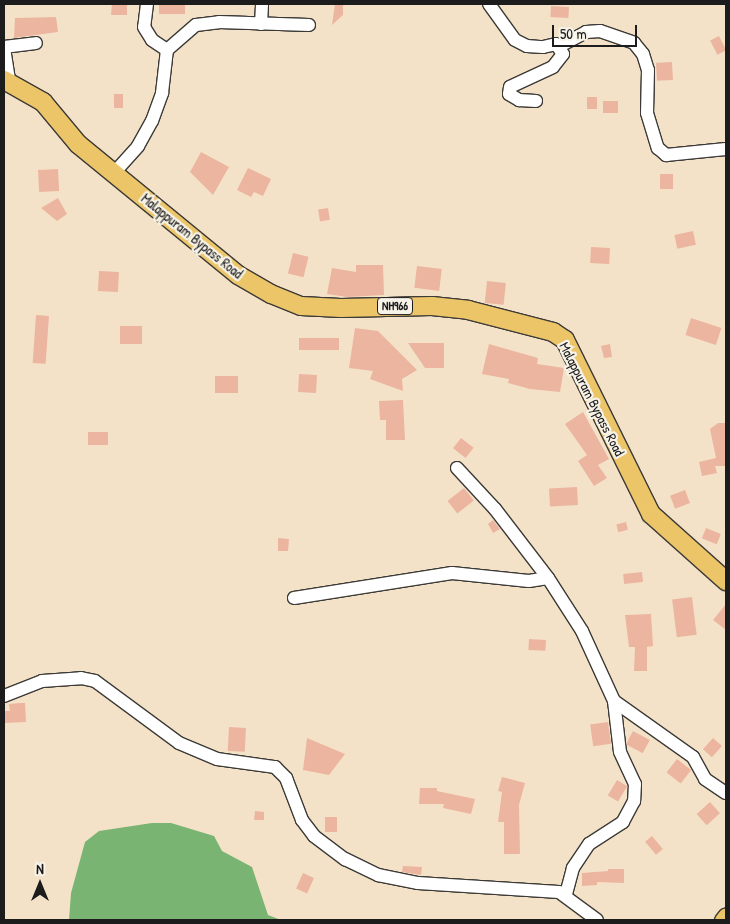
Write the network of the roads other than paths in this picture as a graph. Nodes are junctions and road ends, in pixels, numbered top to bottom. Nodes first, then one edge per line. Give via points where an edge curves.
1 (147, 4) edge
2 (262, 4) edge
3 (489, 4) edge
4 (261, 24) junction
5 (309, 25) dead end
6 (36, 43) dead end
7 (558, 47) junction
8 (4, 48) edge
9 (167, 50) junction
10 (6, 81) edge
11 (536, 100) dead end
12 (726, 149) edge
13 (114, 173) junction
14 (457, 468) dead end
15 (548, 578) junction
16 (726, 581) edge
17 (294, 598) dead end
18 (4, 696) edge
19 (614, 701) junction
20 (726, 793) edge
21 (566, 895) junction
22 (726, 915) edge
23 (597, 920) edge
24 (722, 920) edge

1 - 9 street via 144,26 152,40
2 - 4 street
3 - 7 street via 515,40 527,46 556,44
4 - 5 street
4 - 9 street via 196,25
6 - 8 street
7 - 11 street via 563,54 553,67 510,87 509,94 519,100
7 - 12 street via 586,32 600,31 634,43 643,54 648,70 646,113 658,148 666,155
8 - 10 street
9 - 13 street via 162,93 152,120 138,146
10 - 13 highway, Malappuram Bypass Road / NH966 via 43,102 78,144
13 - 16 highway, Malappuram Bypass Road / NH966 via 238,275 301,306 432,306 468,310 565,340 651,514
14 - 15 street via 495,509
15 - 17 street via 529,581 452,573
15 - 19 street via 582,631
18 - 21 street via 42,681 81,678 95,681 179,743 217,759 275,767 286,778 302,820 314,836 344,859 378,874 418,883 542,889
19 - 20 street via 693,757 705,779
19 - 21 street via 620,752 635,784 634,802 623,822 589,844 572,868
21 - 23 street
22 - 24 main road

